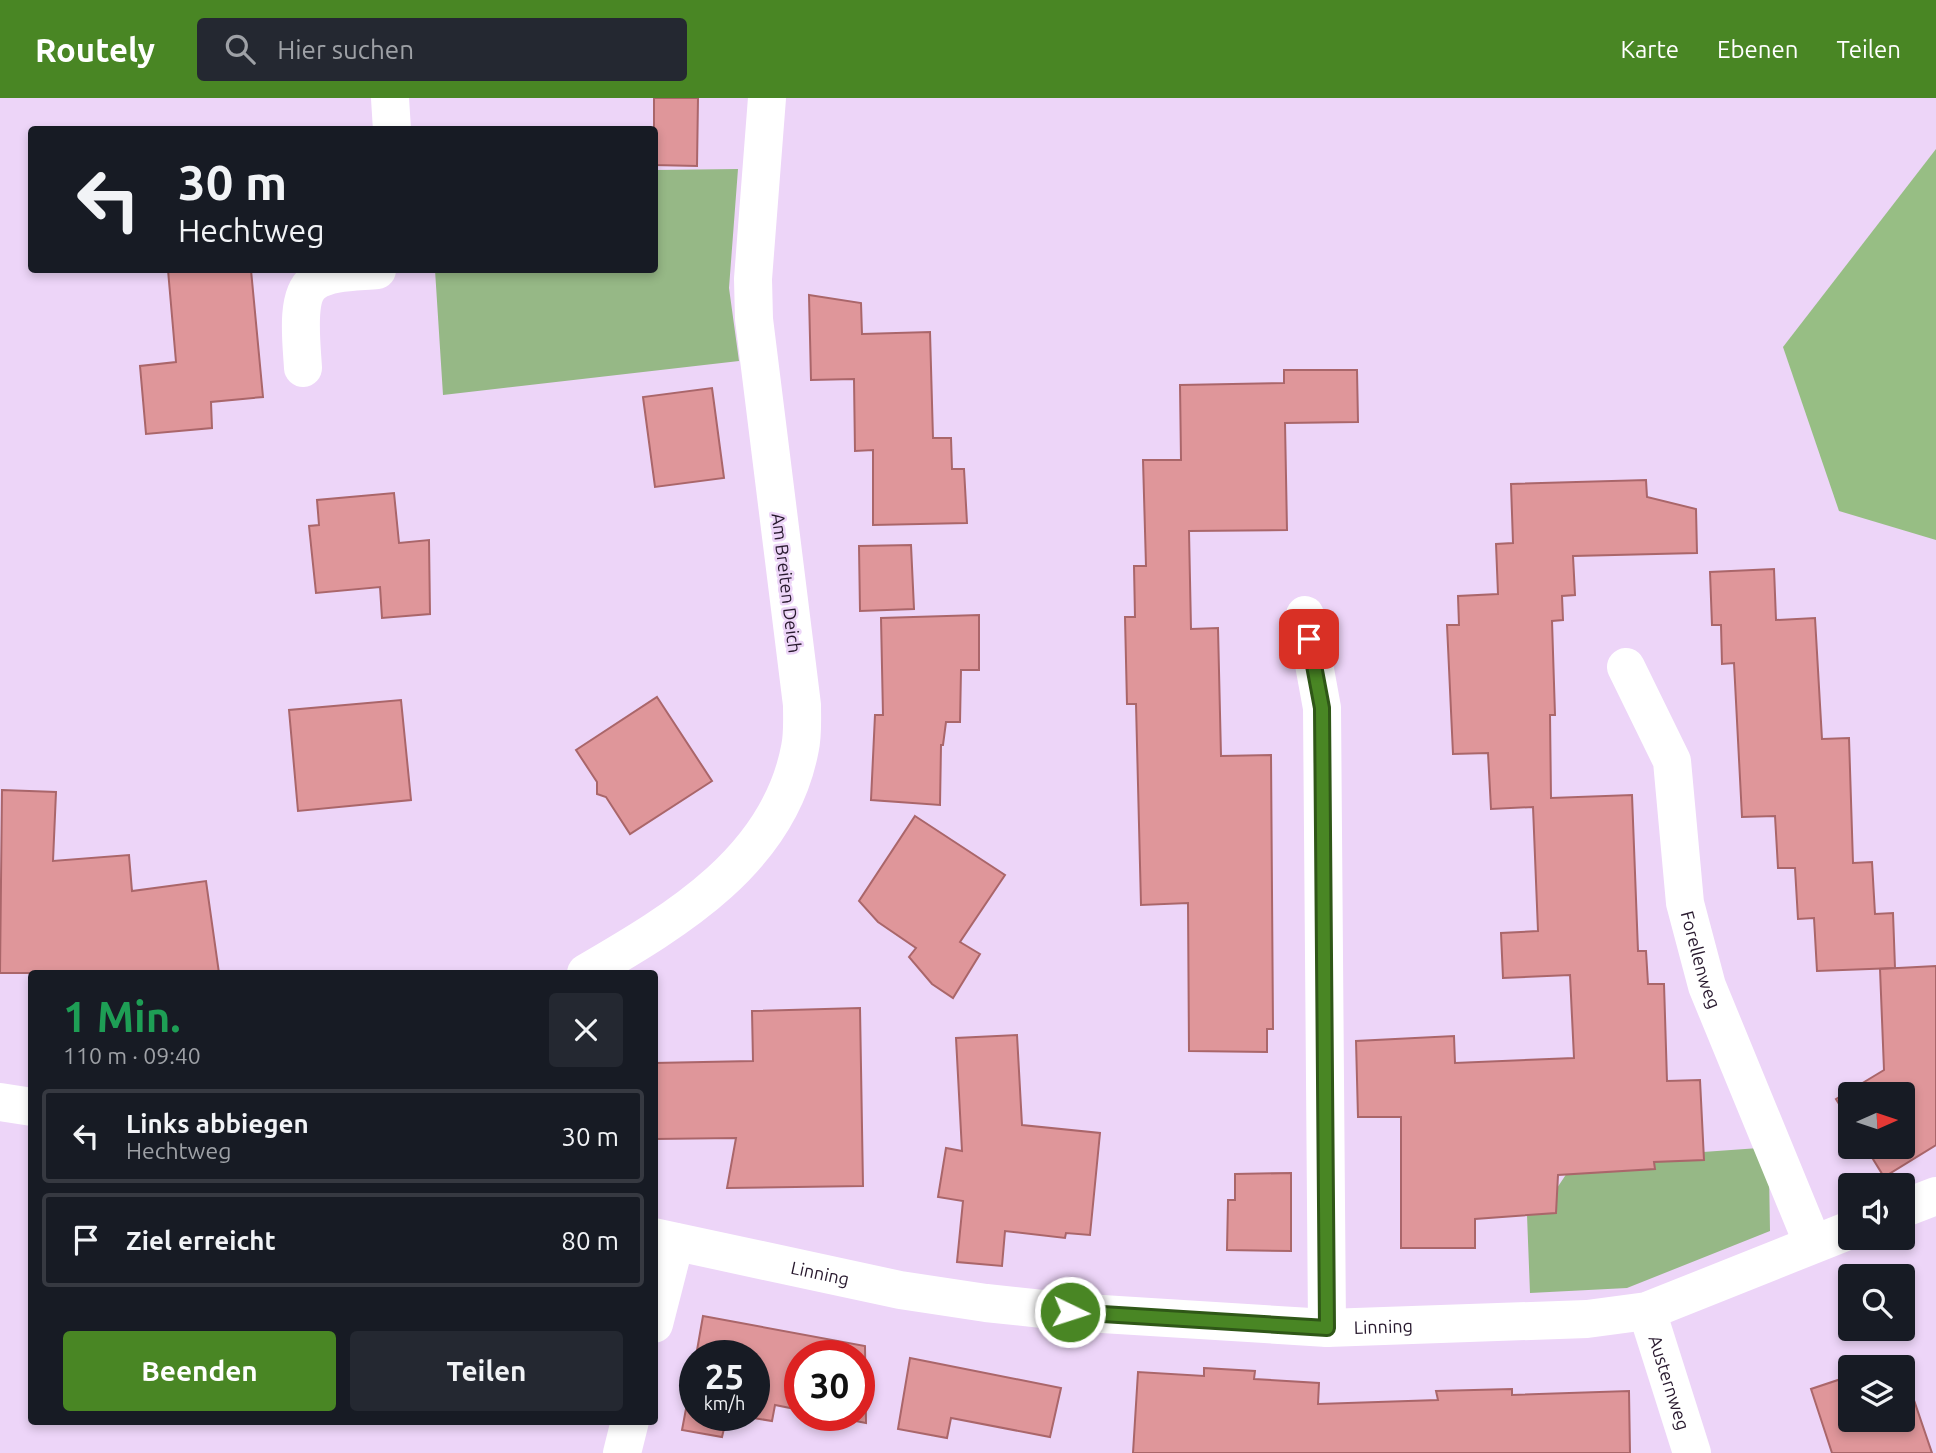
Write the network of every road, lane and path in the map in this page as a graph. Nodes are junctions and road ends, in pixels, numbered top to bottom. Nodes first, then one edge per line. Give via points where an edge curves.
1 (390, 98) edge
2 (767, 98) edge
3 (392, 126) edge
4 (356, 273) edge
5 (303, 368) dead end
6 (1305, 615) dead end
7 (1626, 667) dead end
8 (591, 970) edge
9 (0, 1102) edge
10 (28, 1106) edge
11 (1936, 1196) edge
12 (1915, 1204) edge
13 (1838, 1235) edge
14 (665, 1239) edge
15 (1813, 1244) junction
16 (658, 1293) edge
17 (1647, 1311) junction
18 (1327, 1328) junction
19 (629, 1425) edge
20 (622, 1453) edge
21 (1692, 1453) edge

1 - 3 street
2 - 8 street, Am Breiten Deich via 754,318 802,705 801,746 782,804 744,860 678,916
4 - 5 street via 311,284 301,303
6 - 18 street via 1322,708
7 - 15 street, Forellenweg via 1672,761 1685,903 1707,986
9 - 10 street
11 - 12 street
13 - 15 street, Linning
14 - 16 street
14 - 18 street, Linning via 900,1290 986,1303
15 - 17 street, Linning
17 - 18 street, Linning via 1587,1319
17 - 21 street, Austernweg
19 - 20 street

